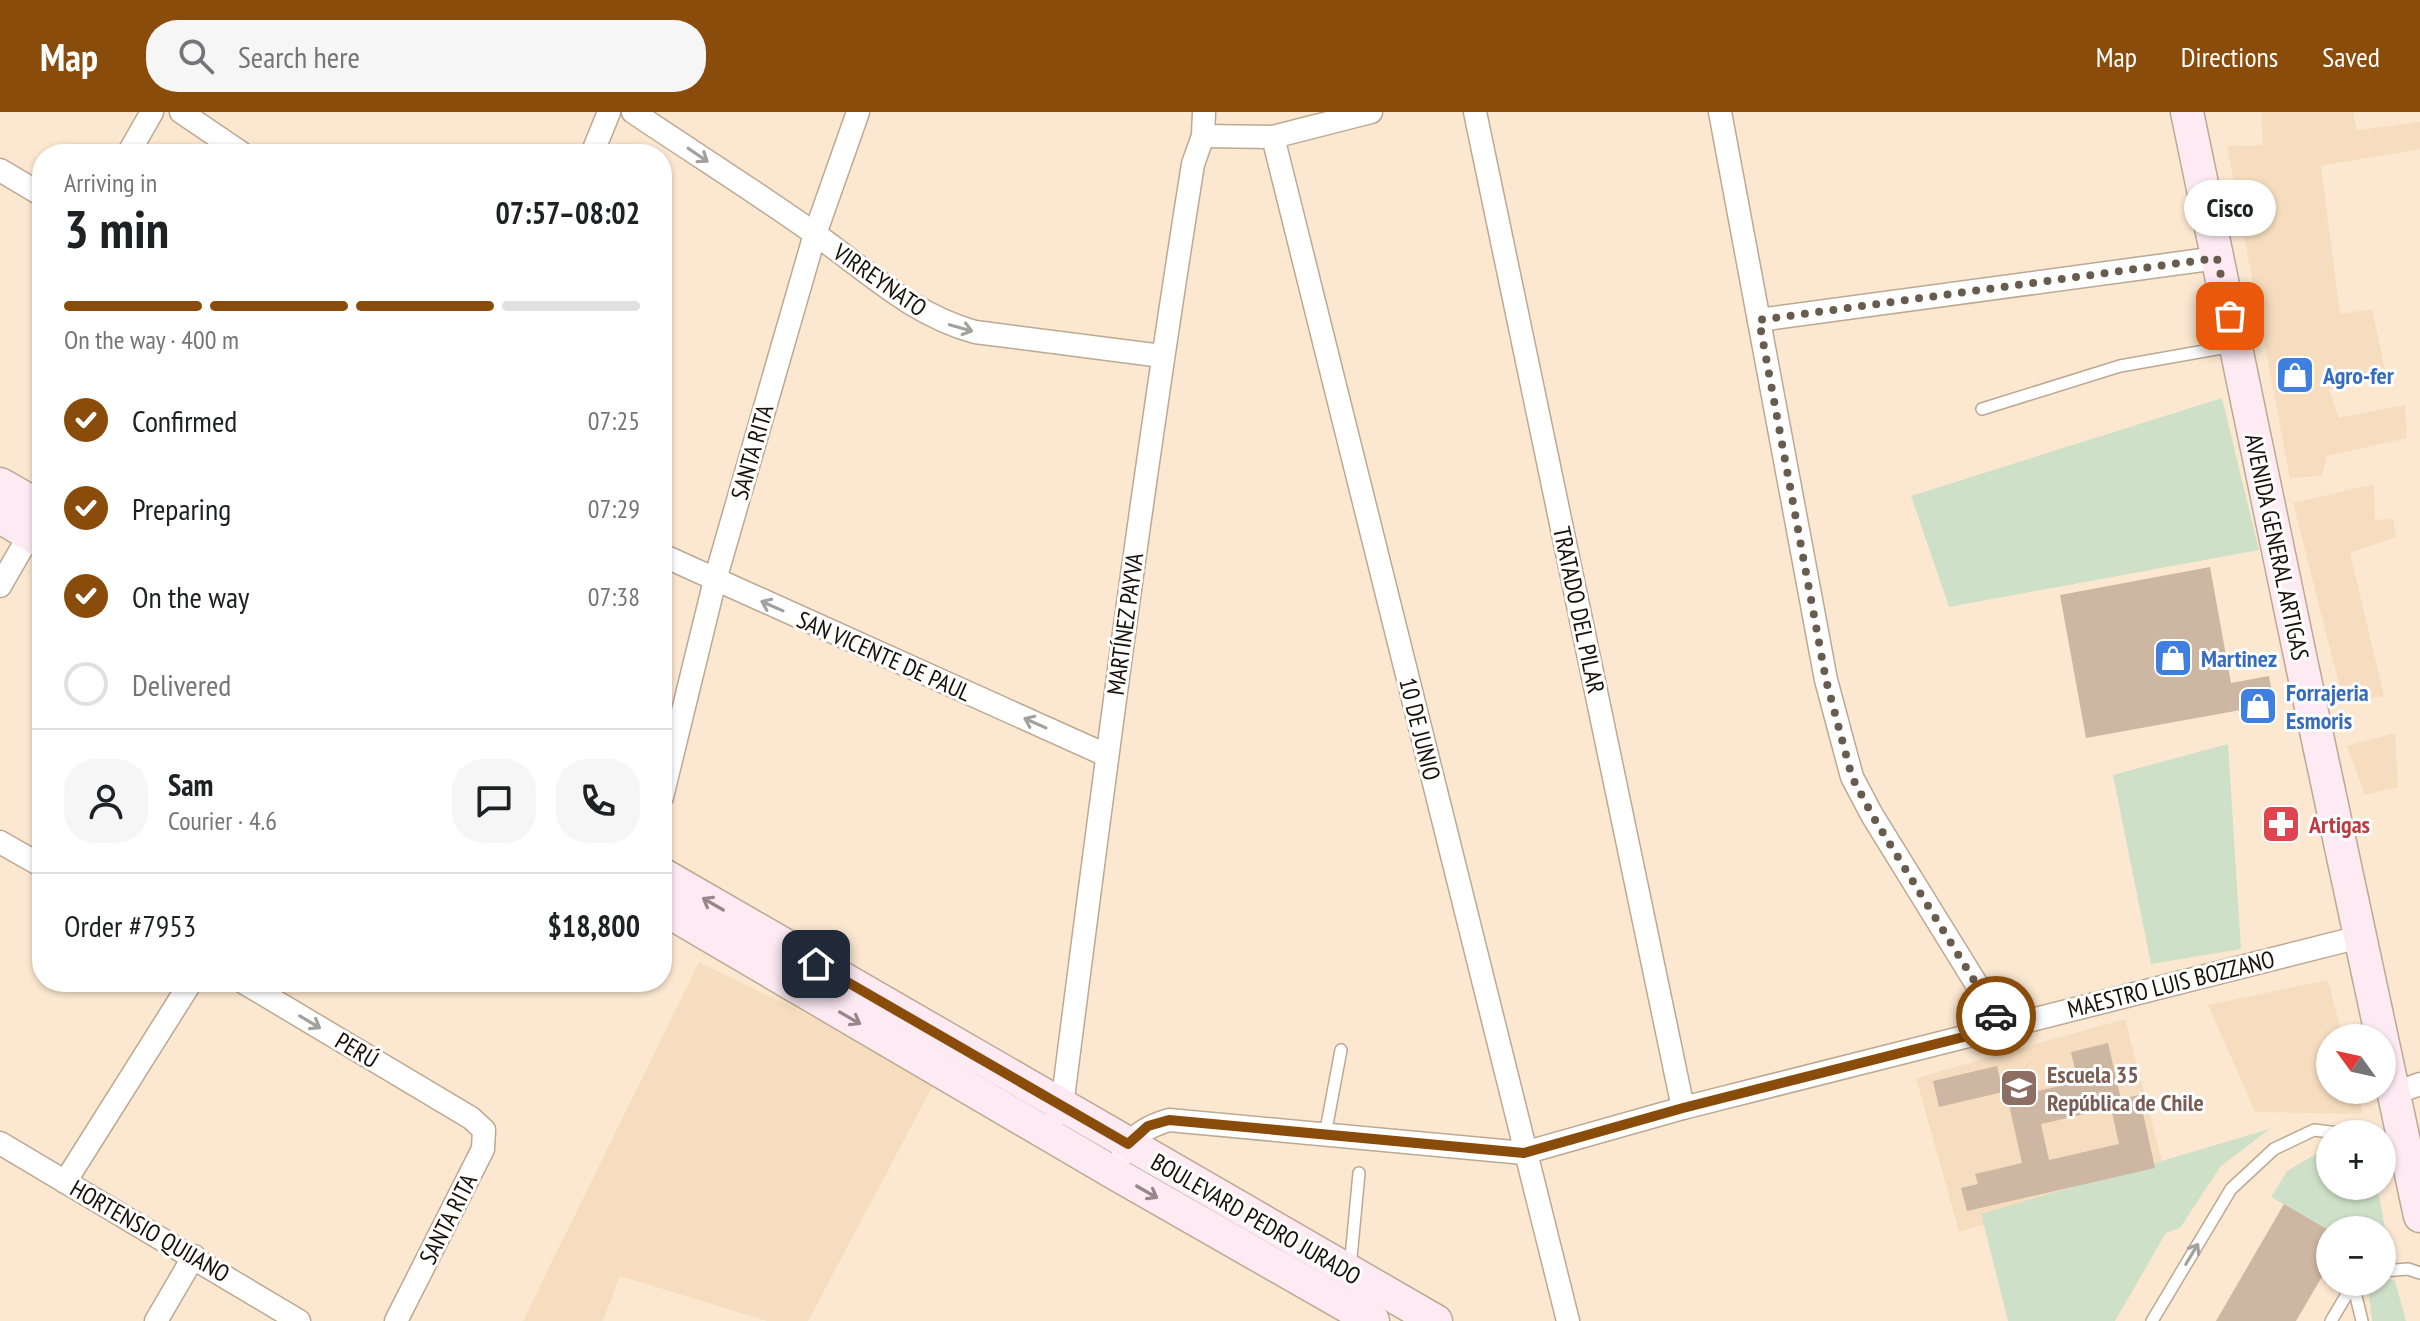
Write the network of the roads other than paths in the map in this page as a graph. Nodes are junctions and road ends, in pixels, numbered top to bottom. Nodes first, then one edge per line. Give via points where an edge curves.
1 (152, 112) edge
2 (181, 112) edge
3 (609, 112) edge
4 (633, 112) edge
5 (858, 112) edge
6 (1204, 112) edge
7 (1371, 112) edge
8 (1475, 112) edge
9 (1720, 112) edge
10 (2187, 112) edge
11 (1203, 136) junction
12 (1273, 137) junction
13 (134, 144) edge
14 (228, 144) edge
15 (596, 144) edge
16 (0, 170) edge
17 (32, 189) edge
18 (815, 234) junction
19 (2217, 258) junction
20 (1759, 320) junction
21 (2236, 345) junction
22 (1162, 356) junction
23 (1982, 409) dead end
24 (0, 484) edge
25 (0, 517) edge
26 (32, 518) edge
27 (32, 524) edge
28 (32, 536) edge
29 (672, 560) edge
30 (715, 580) junction
31 (0, 586) edge
32 (1106, 755) junction
33 (672, 756) edge
34 (0, 842) edge
35 (32, 860) edge
36 (672, 882) edge
37 (672, 912) edge
38 (2360, 937) junction
39 (754, 945) junction
40 (185, 992) edge
41 (260, 992) edge
42 (2003, 1027) junction
43 (1341, 1050) dead end
44 (2407, 1089) edge
45 (1683, 1108) junction
46 (471, 1118) joint
47 (1053, 1120) junction
48 (2316, 1130) edge
49 (1325, 1135) junction
50 (0, 1143) edge
51 (1128, 1144) junction
52 (1524, 1153) junction
53 (2396, 1171) edge
54 (1114, 1173) junction
55 (1359, 1173) dead end
56 (65, 1182) junction
57 (2418, 1200) edge
58 (194, 1256) junction
59 (2396, 1270) edge
60 (1349, 1272) junction
61 (2420, 1273) edge
62 (2347, 1296) edge
63 (2358, 1296) edge
64 (156, 1321) edge
65 (299, 1321) edge
66 (396, 1321) edge
67 (1373, 1321) edge
68 (1436, 1321) edge
69 (1568, 1321) edge
70 (2152, 1321) edge
71 (2331, 1321) edge
72 (2362, 1321) edge

1 - 13 street
2 - 14 street
3 - 15 street
4 -> 18 street, VIRREYNATO
5 - 18 street, SANTA RITA
6 - 11 street, MARTÍNEZ PAYVA
7 - 12 street
8 - 45 street, TRATADO DEL PILAR
9 - 20 street
10 - 19 main road, AVENIDA GENERAL ARTIGAS
11 - 12 street
11 - 22 street, MARTÍNEZ PAYVA via 1193,164
12 - 52 street, 10 DE JUNIO
16 - 17 street
18 -> 22 street, VIRREYNATO via 945,324
18 - 30 street, SANTA RITA
19 - 20 street
19 - 21 main road, AVENIDA GENERAL ARTIGAS
20 - 42 street via 1826,680 1852,777
21 - 23 lane via 2120,366
21 - 38 main road, AVENIDA GENERAL ARTIGAS
22 - 32 street, MARTÍNEZ PAYVA
24 - 26 main road
25 - 27 main road
28 - 31 street
29 - 30 street, SAN VICENTE DE PAUL
32 -> 30 street, SAN VICENTE DE PAUL
30 - 33 street, SANTA RITA
32 - 47 street, MARTÍNEZ PAYVA
34 - 35 street
39 -> 36 main road, BOULEVARD PEDRO JURADO
37 - 39 main road, BOULEVARD PEDRO JURADO
38 - 42 street, MAESTRO LUIS BOZZANO
38 - 44 main road, AVENIDA GENERAL ARTIGAS
39 - 47 main road, BOULEVARD PEDRO JURADO
40 - 56 street
41 -> 46 street, PERÚ
42 - 45 street, MAESTRO LUIS BOZZANO
43 - 49 lane
44 - 57 main road, AVENIDA GENERAL ARTIGAS
45 - 52 street, MAESTRO LUIS BOZZANO
46 - 66 street, SANTA RITA via 484,1130 483,1149
47 - 51 main road, BOULEVARD PEDRO JURADO
47 - 54 main road, BOULEVARD PEDRO JURADO
70 -> 48 lane via 2231,1189 2274,1149
49 - 51 street, MAESTRO LUIS BOZZANO via 1169,1120 1148,1126
49 - 52 street, MAESTRO LUIS BOZZANO
50 - 56 street, HORTENSIO QUIJANO
51 - 54 street
51 - 60 main road, BOULEVARD PEDRO JURADO
52 - 69 street, 10 DE JUNIO
53 - 57 lane
54 -> 67 main road, BOULEVARD PEDRO JURADO
55 - 60 lane
56 - 58 street, HORTENSIO QUIJANO
58 - 64 street
58 - 65 street, HORTENSIO QUIJANO
59 - 61 lane
60 - 68 main road, BOULEVARD PEDRO JURADO
62 - 71 lane
63 - 72 lane

